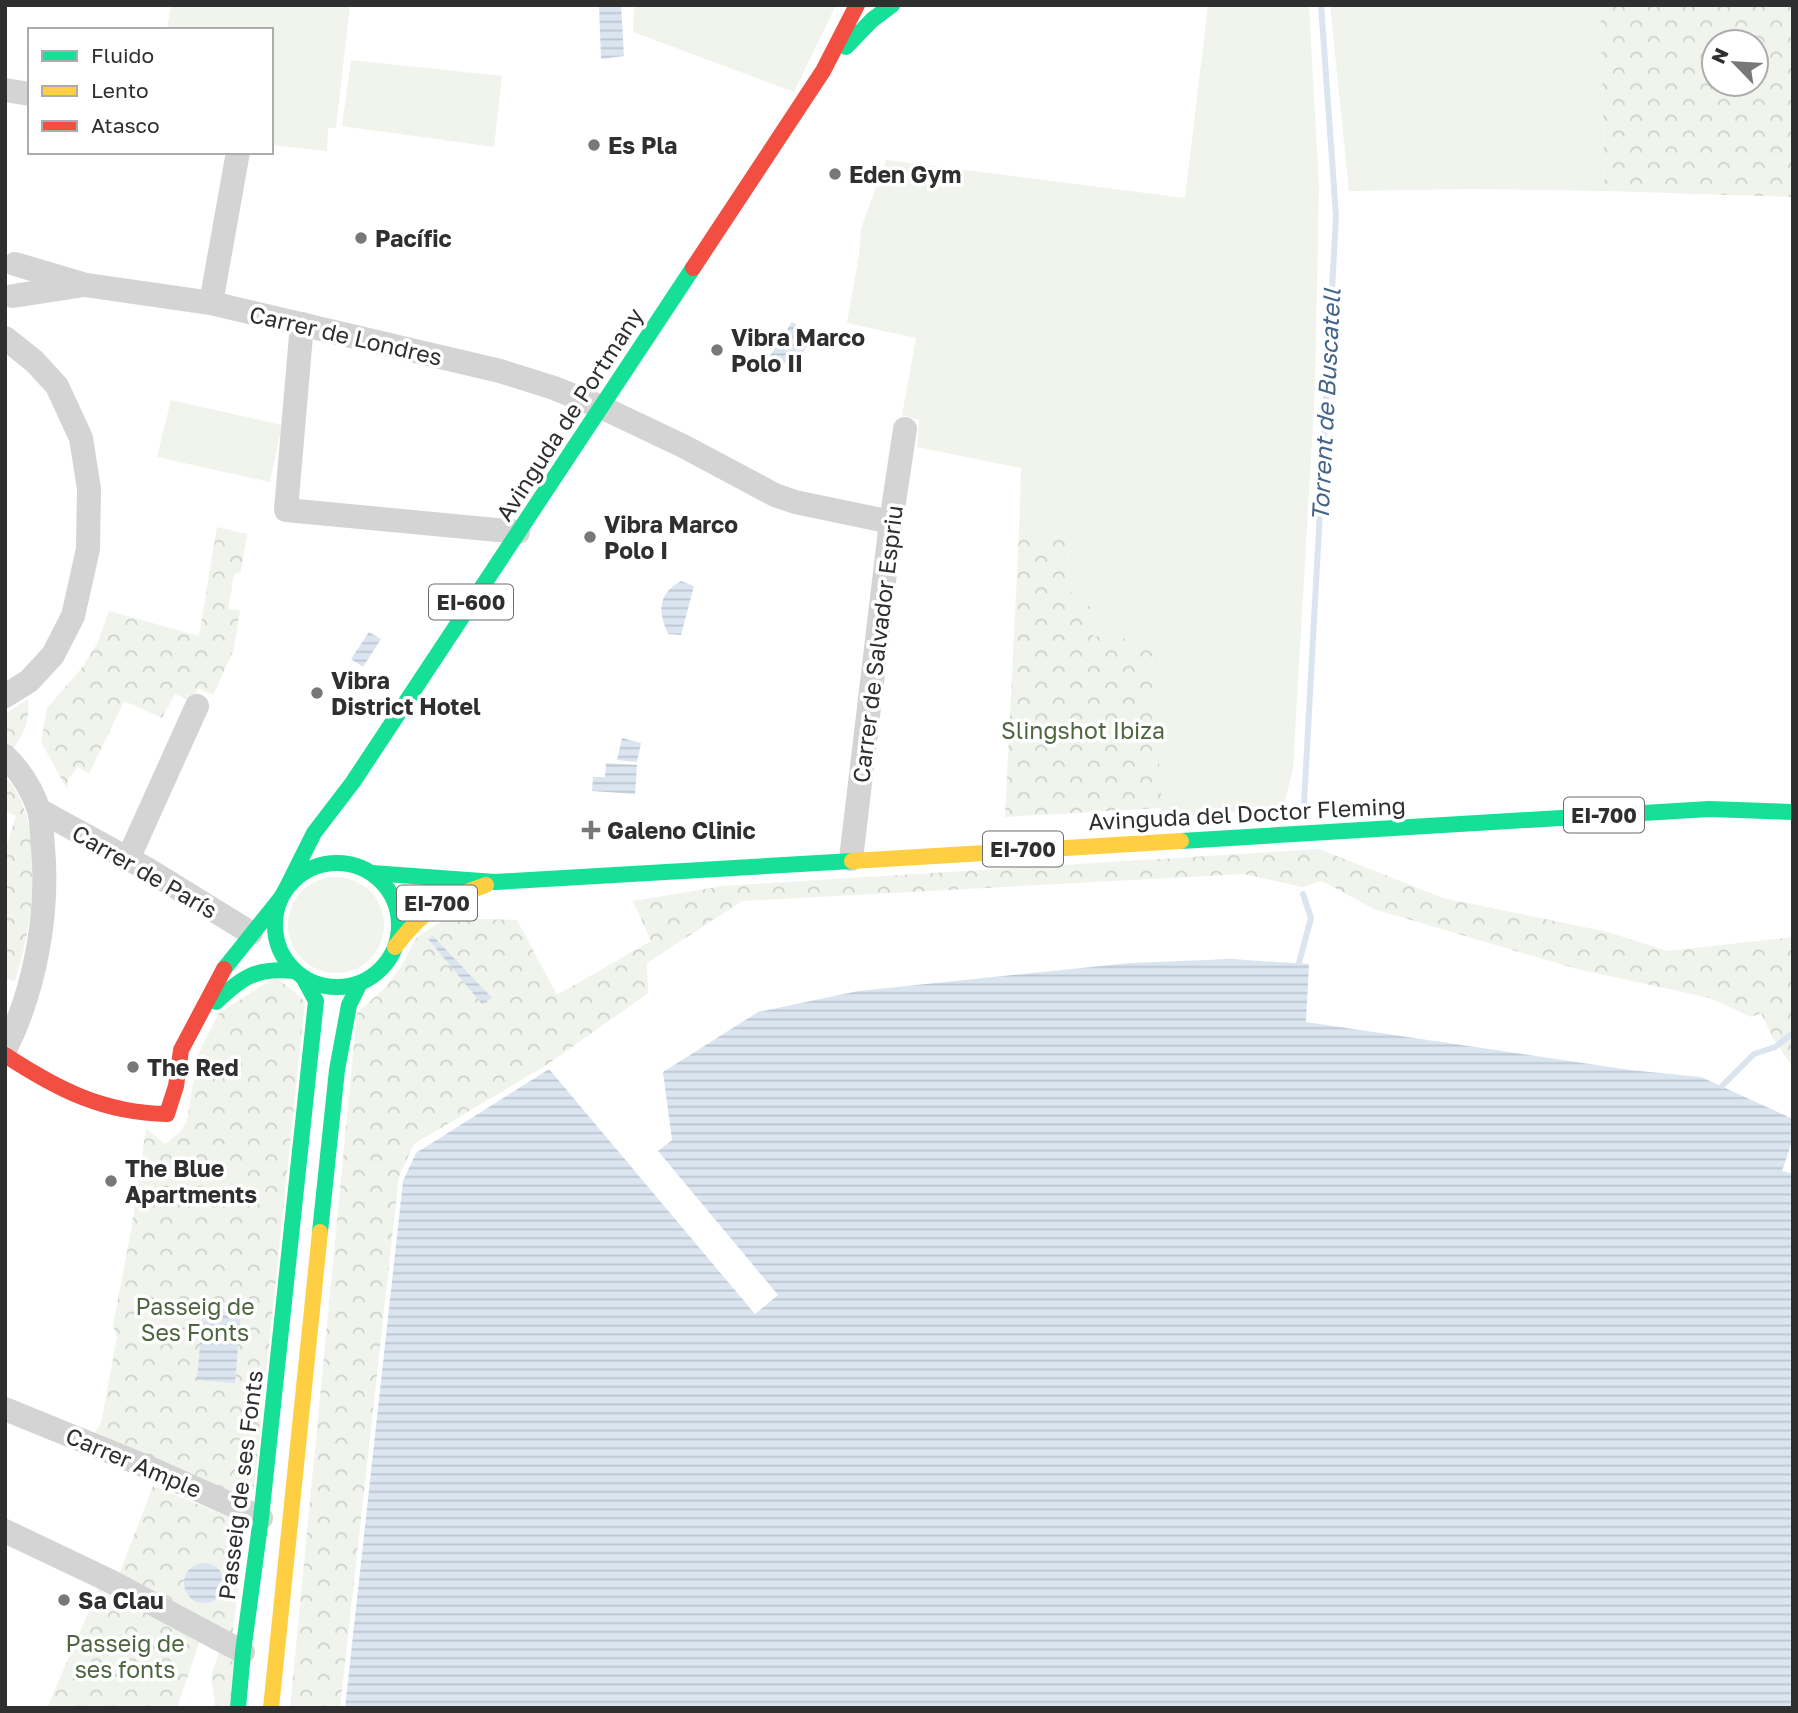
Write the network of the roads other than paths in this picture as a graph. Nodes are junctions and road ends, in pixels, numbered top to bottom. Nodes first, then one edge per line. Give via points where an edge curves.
1 (857, 5) edge
2 (892, 5) edge
3 (823, 71) junction
4 (5, 90) edge
5 (28, 94) edge
6 (238, 154) edge
7 (10, 258) edge
8 (86, 285) junction
9 (9, 301) edge
10 (211, 303) junction
11 (302, 324) junction
12 (5, 338) edge
13 (601, 407) junction
14 (905, 429) dead end
15 (891, 522) junction
16 (518, 533) junction
17 (5, 696) edge
18 (197, 706) dead end
19 (10, 760) edge
20 (353, 782) junction
21 (39, 810) junction
22 (1793, 812) edge
23 (342, 822) dead end
24 (350, 852) dead end
25 (128, 859) junction
26 (851, 859) junction
27 (366, 870) junction
28 (495, 882) junction
29 (282, 895) junction
30 (251, 933) junction
31 (395, 947) junction
32 (299, 975) junction
33 (360, 983) junction
34 (196, 1021) junction
35 (5, 1052) edge
36 (5, 1409) edge
37 (261, 1518) junction
38 (289, 1530) junction
39 (5, 1531) edge
40 (276, 1639) junction
41 (243, 1652) junction
42 (238, 1708) edge
43 (271, 1708) edge

1 - 3 main road, Avinguda de Portmany / EI-600
2 - 3 main road, Avinguda de Portmany / EI-600
3 - 13 main road, Avinguda de Portmany / EI-600
4 - 5 street
6 - 10 street
7 - 8 street, Carrer de Londres
7 - 9 street via 18,281
8 - 9 street, Carrer de Londres
8 - 10 street, Carrer de Londres
10 - 11 street, Carrer de Londres
11 - 13 street, Carrer de Londres via 500,371
11 - 16 street via 286,510
12 - 17 street via 57,386 81,439 89,489 88,549 73,617 53,655 29,681
13 - 15 street, Carrer de Londres via 775,495
13 - 16 main road, Avinguda de Portmany / EI-600
14 - 15 street, Carrer de Salvador Espriu
15 - 26 street, Carrer de Salvador Espriu
16 - 20 main road, Avinguda de Portmany / EI-600
18 - 25 street
19 - 21 street
20 - 23 main road, Avinguda de Portmany / EI-600
20 - 29 main road, Avinguda de Portmany / EI-600 via 316,826
21 - 25 street, Carrer de París
21 - 35 street via 45,861 43,924
22 - 26 main road, Avinguda del Doctor Fleming / EI-700 via 1695,810
24 - 27 main road
25 - 30 street, Carrer de París
26 - 28 main road, Avinguda del Doctor Fleming / EI-700
27 - 28 main road, Avinguda del Doctor Fleming / EI-700 via 401,877
27 - 29 main road via 338,862 318,865 299,875
27 - 31 main road via 387,888 396,906 399,927
28 - 31 main road, Avinguda del Doctor Fleming / EI-700 via 424,911
29 - 30 main road
29 - 32 main road via 275,937 284,959
30 - 34 main road via 223,970
31 - 33 main road via 381,968
32 - 33 main road via 326,986
32 - 34 main road via 271,968 247,975
32 - 37 main road, Passeig de ses Fonts via 316,1001
33 - 38 main road via 349,1005 338,1070
34 - 35 main road via 181,1050 167,1114 142,1114 88,1101 52,1085
36 - 37 street, Carrer Ample
37 - 38 main road
37 - 41 main road, Passeig de ses Fonts
38 - 40 main road
39 - 41 street
40 - 41 main road
40 - 43 main road
41 - 42 main road, Passeig de ses Fonts

